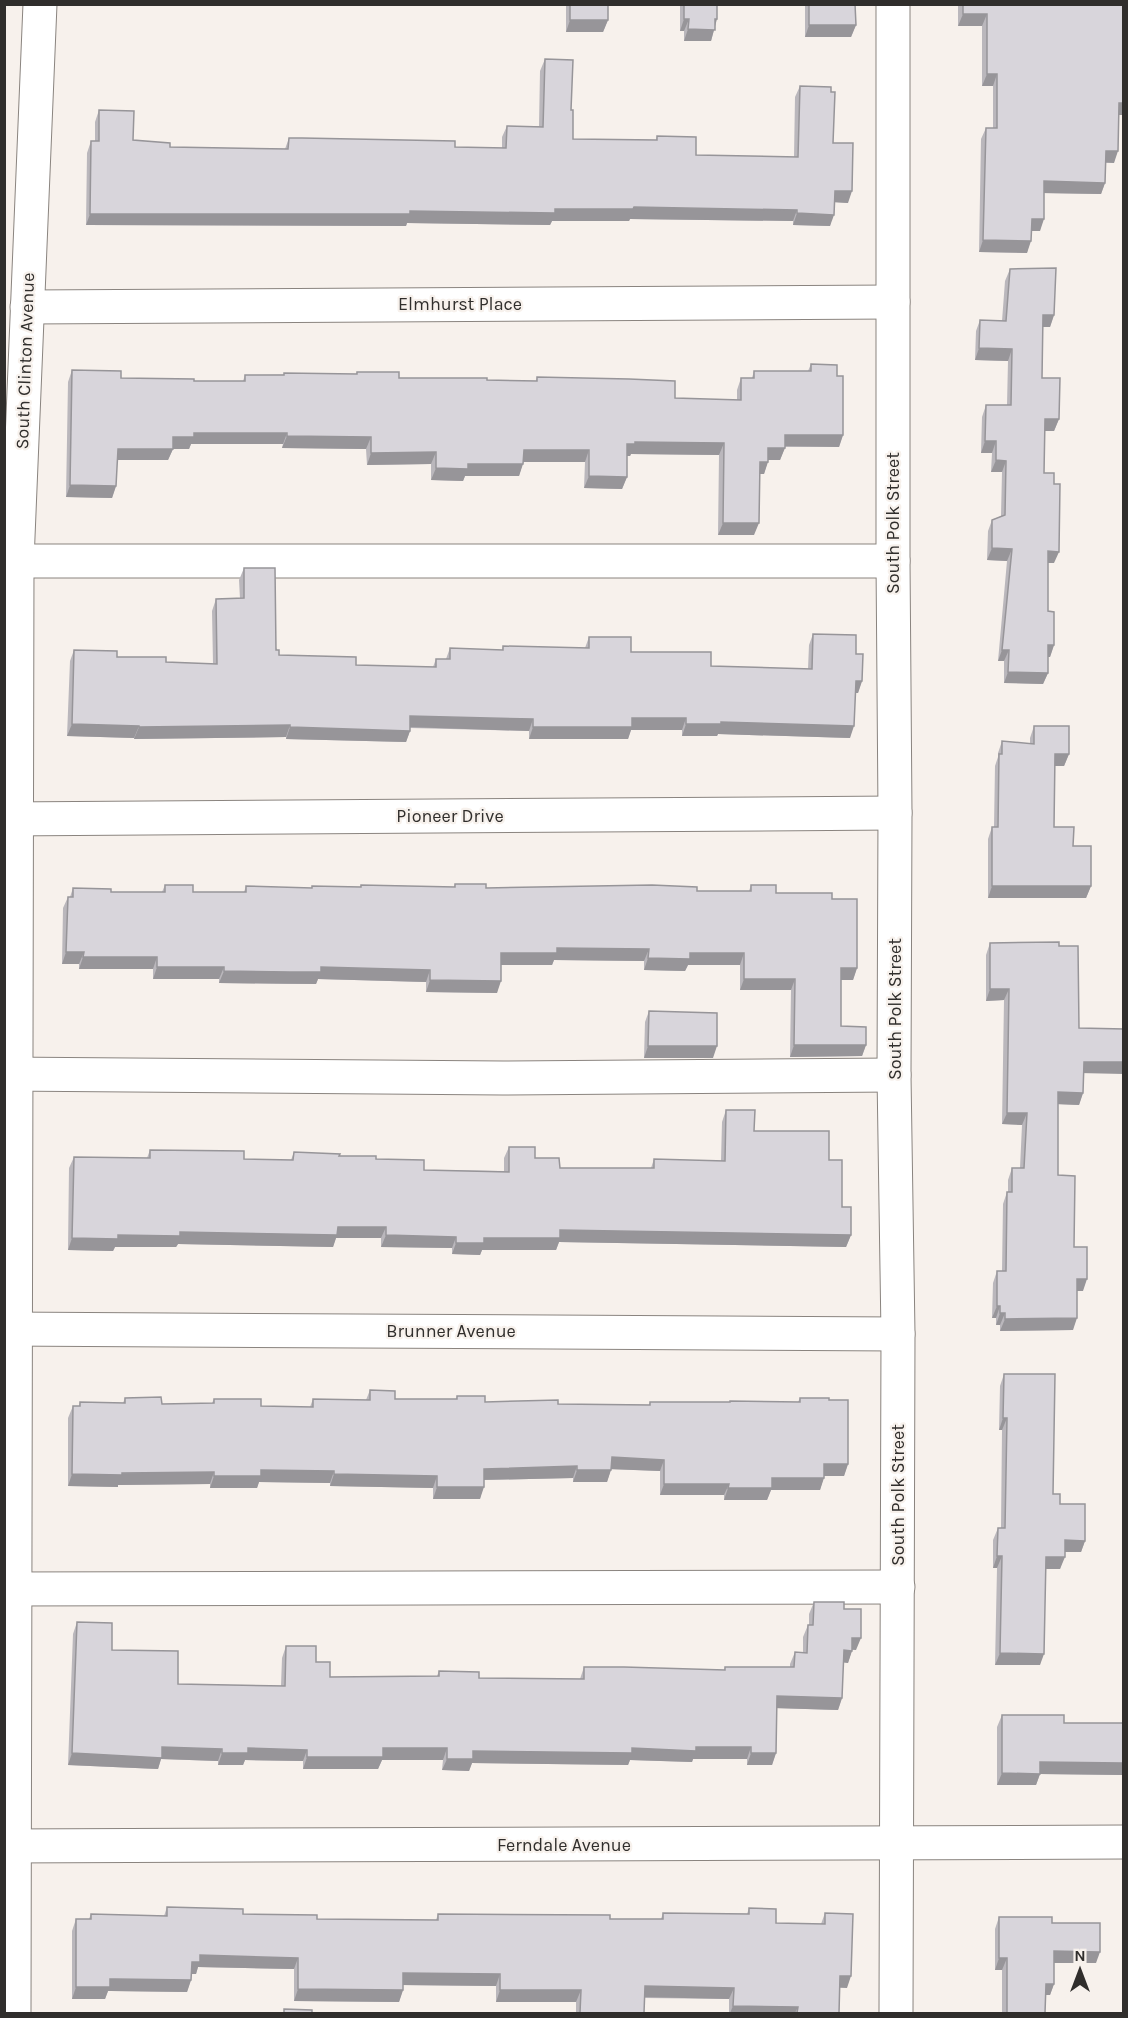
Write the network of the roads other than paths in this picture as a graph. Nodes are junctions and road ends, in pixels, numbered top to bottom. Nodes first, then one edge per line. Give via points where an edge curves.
1 (40, 4) edge
2 (893, 4) edge
3 (893, 302) junction
4 (27, 307) junction
5 (11, 561) edge
6 (893, 561) junction
7 (895, 813) junction
8 (10, 819) edge
9 (11, 1074) edge
10 (894, 1075) junction
11 (9, 1329) edge
12 (898, 1334) junction
13 (898, 1587) junction
14 (10, 1589) edge
15 (1124, 1842) edge
16 (897, 1844) junction
17 (9, 1846) edge
18 (14, 2013) edge
19 (896, 2013) edge

1 - 4 street, South Clinton Avenue
2 - 3 street, South Polk Street
3 - 4 street, Elmhurst Place
3 - 6 street, South Polk Street
4 - 5 street, South Clinton Avenue
5 - 6 street
5 - 8 street, South Clinton Avenue
6 - 7 street, South Polk Street
7 - 8 street, Pioneer Drive
7 - 10 street, South Polk Street
8 - 9 street, South Clinton Avenue
9 - 10 street via 503,1078
9 - 11 street, South Clinton Avenue
10 - 12 street, South Polk Street
11 - 12 street, Brunner Avenue
11 - 14 street, South Clinton Avenue
12 - 13 street, South Polk Street
13 - 14 street
13 - 16 street, South Polk Street
14 - 17 street, South Clinton Avenue
15 - 16 street, Ferndale Avenue
16 - 17 street, Ferndale Avenue
16 - 19 street, South Polk Street
17 - 18 street, South Clinton Avenue

